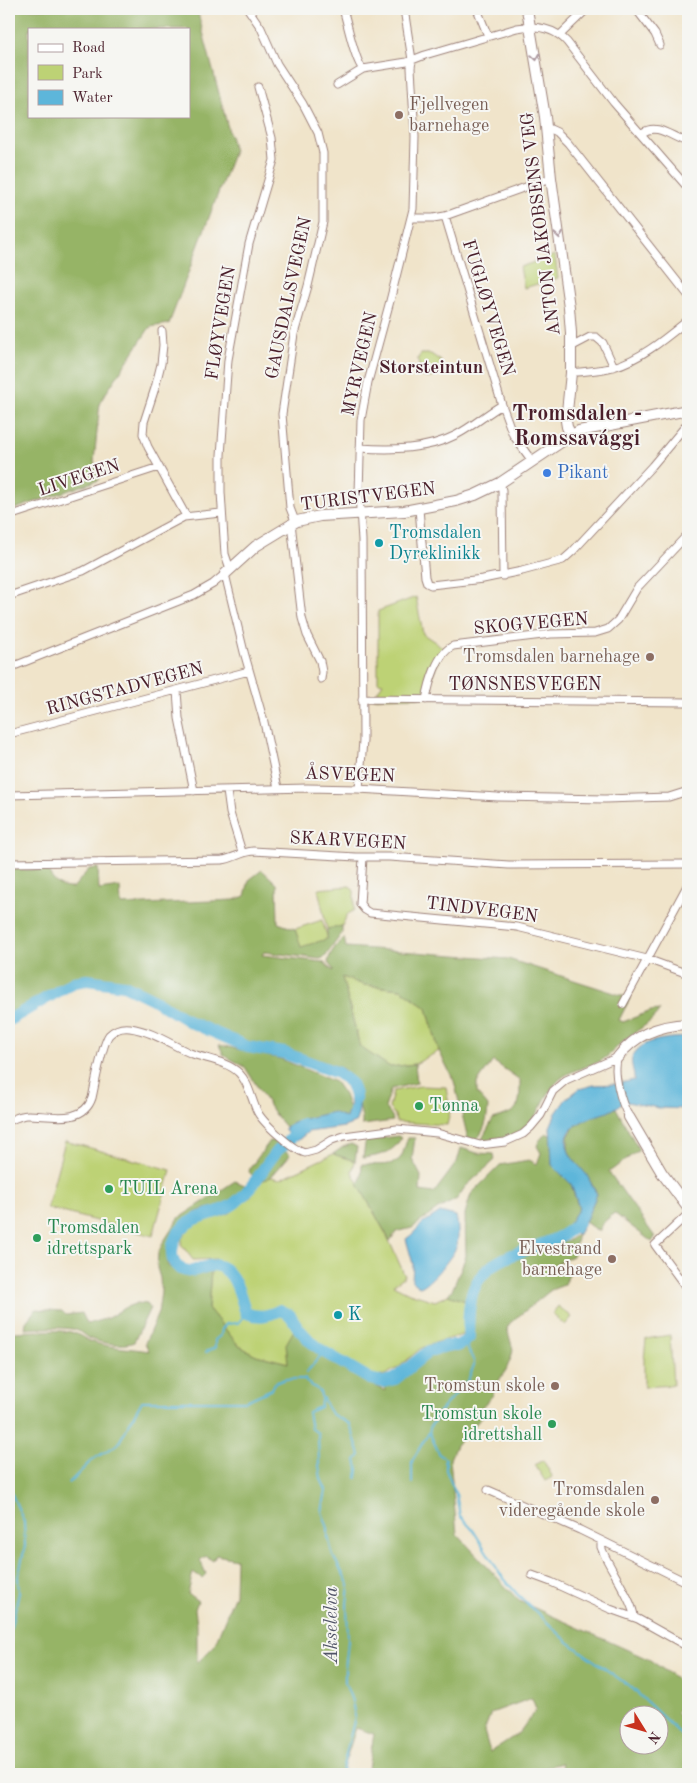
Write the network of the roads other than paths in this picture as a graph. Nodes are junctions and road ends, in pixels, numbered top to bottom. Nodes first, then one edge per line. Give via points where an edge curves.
1 (248, 9) edge
2 (343, 9) edge
3 (404, 9) edge
4 (477, 9) edge
5 (527, 9) edge
6 (587, 9) edge
7 (636, 9) edge
8 (531, 27) junction
9 (560, 35) junction
10 (488, 36) junction
11 (660, 45) dead end
12 (412, 60) junction
13 (363, 69) junction
14 (337, 85) dead end
15 (258, 87) dead end
16 (546, 127) junction
17 (642, 133) junction
18 (688, 142) edge
19 (551, 178) junction
20 (688, 188) edge
21 (445, 216) junction
22 (411, 218) junction
23 (688, 294) edge
24 (688, 320) edge
25 (162, 331) dead end
26 (571, 347) junction
27 (614, 367) junction
28 (571, 373) junction
29 (502, 405) junction
30 (688, 410) edge
31 (688, 423) edge
32 (571, 435) junction
33 (360, 448) junction
34 (532, 461) junction
35 (159, 467) junction
36 (500, 483) junction
37 (419, 509) junction
38 (221, 513) junction
39 (360, 514) junction
40 (9, 516) edge
41 (186, 516) junction
42 (293, 522) junction
43 (688, 534) edge
44 (228, 571) junction
45 (503, 576) junction
46 (9, 596) edge
47 (9, 668) edge
48 (249, 671) junction
49 (321, 679) dead end
50 (177, 691) junction
51 (362, 699) junction
52 (426, 700) junction
53 (688, 702) edge
54 (9, 734) edge
55 (278, 788) junction
56 (360, 789) junction
57 (194, 791) junction
58 (227, 791) junction
59 (688, 791) edge
60 (9, 795) edge
61 (242, 852) junction
62 (362, 858) junction
63 (9, 863) edge
64 (688, 864) edge
65 (688, 884) edge
66 (647, 959) junction
67 (688, 974) edge
68 (623, 1004) dead end
69 (688, 1024) edge
70 (618, 1057) junction
71 (629, 1117) joint
72 (9, 1121) edge
73 (688, 1208) edge
74 (688, 1214) edge
75 (688, 1290) edge
76 (488, 1490) dead end
77 (602, 1541) junction
78 (532, 1576) dead end
79 (688, 1583) edge
80 (634, 1617) junction
81 (688, 1646) edge

1 - 42 street, GAUSDALSVEGEN via 262,28 277,64 303,104 318,133 323,153 323,222 294,334 282,414
2 - 13 street via 356,57
3 - 12 street, MYRVEGEN
4 - 10 street
5 - 8 street, ANTON JAKOBSENS VEG
6 - 9 street
7 - 11 street
8 - 9 street
8 - 10 street
8 -> 16 street, ANTON JAKOBSENS VEG
9 - 17 street
10 - 12 street
12 - 13 street
12 - 22 street, MYRVEGEN via 415,137
13 - 14 street
15 - 38 street, FLØYVEGEN via 272,138 274,160 249,244 228,360 221,455
16 - 19 street, ANTON JAKOBSENS VEG
16 - 23 street via 557,131
17 - 18 street via 656,129
17 - 20 street
19 - 21 street
19 -> 26 street, ANTON JAKOBSENS VEG
21 - 22 street
21 - 29 street, FUGLØYVEGEN
22 - 33 street, MYRVEGEN via 366,388
24 - 27 street via 651,348
25 - 35 street via 161,364 142,428 144,439
26 - 27 street via 596,337 606,348
26 - 28 street, ANTON JAKOBSENS VEG
27 - 28 street
28 - 32 street, ANTON JAKOBSENS VEG via 566,421
29 - 33 street via 443,440 406,449
29 - 34 street, FUGLØYVEGEN via 512,433
30 - 32 street, TURISTVEGEN
31 - 45 street via 566,558
32 - 34 street, TURISTVEGEN
33 - 39 street, MYRVEGEN
34 - 36 street, TURISTVEGEN
35 - 40 street, LIVEGEN
35 - 41 street
36 - 37 street, TURISTVEGEN via 462,499
36 - 45 street
37 - 39 street, TURISTVEGEN
37 - 45 street via 428,584 436,586
38 - 41 street
38 - 44 street, FLØYVEGEN
39 - 42 street, TURISTVEGEN via 320,516
39 - 51 street, MYRVEGEN
41 - 46 street via 83,571
42 - 44 street, TURISTVEGEN via 256,546
42 - 49 street, GAUSDALSVEGEN via 302,618 320,661
43 - 52 street, SKOGVEGEN via 637,588 618,620 608,629 595,633 551,634 453,646 441,657
44 - 47 street, TURISTVEGEN via 194,595
44 - 48 street, FLØYVEGEN
48 - 50 street, RINGSTADVEGEN
48 - 55 street, FLØYVEGEN
50 - 54 street, RINGSTADVEGEN
50 - 57 street via 179,718
51 - 52 street, TØNSNESVEGEN
51 - 56 street, MYRVEGEN
52 - 53 street, TØNSNESVEGEN
55 - 56 street, ÅSVEGEN
55 - 58 street, ÅSVEGEN
56 - 59 street, ÅSVEGEN via 549,799 669,797
57 - 58 street, ÅSVEGEN
57 - 60 street, ÅSVEGEN
58 - 61 street
61 - 62 street, SKARVEGEN
61 - 63 street, SKARVEGEN via 222,860
62 - 64 street, SKARVEGEN via 502,864
62 - 66 street, TINDVEGEN via 360,904 370,912 508,925
65 - 66 street
66 - 67 street
66 - 68 street
69 - 70 street via 650,1031
70 - 71 street via 615,1067
70 - 72 street via 566,1080 531,1127 506,1142 480,1145 437,1133 397,1129 344,1136 303,1153 260,1117 238,1072 160,1038 122,1028 108,1036 91,1102 83,1112 63,1116 18,1116
71 - 73 street via 662,1173
74 - 75 street via 655,1245
76 - 77 street
77 - 79 street
77 - 80 street via 601,1547
78 - 80 street
80 - 81 street

